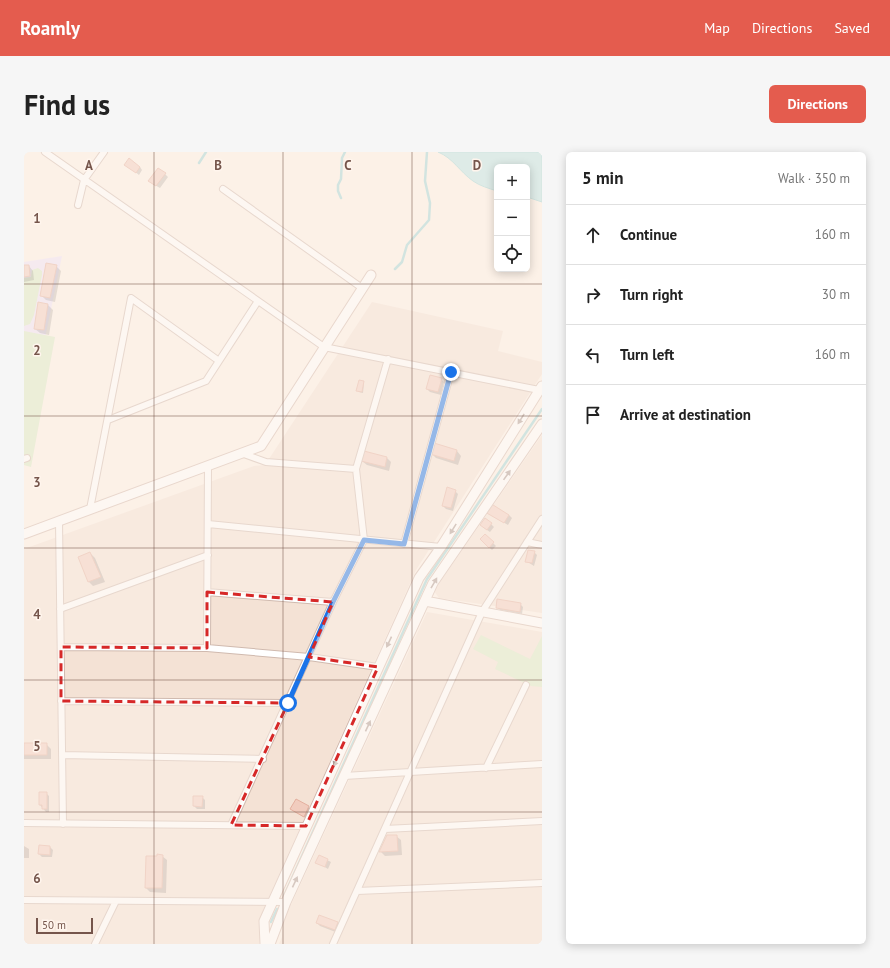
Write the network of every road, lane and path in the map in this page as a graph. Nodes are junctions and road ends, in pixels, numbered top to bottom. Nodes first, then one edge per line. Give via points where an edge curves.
1 (45, 152) edge
2 (104, 152) edge
3 (84, 180) junction
4 (223, 189) dead end
5 (78, 205) dead end
6 (371, 275) dead end
7 (362, 288) junction
8 (258, 301) junction
9 (324, 347) junction
10 (388, 359) junction
11 (219, 361) junction
12 (451, 372) junction
13 (541, 388) edge
14 (108, 420) junction
15 (542, 424) edge
16 (242, 453) junction
17 (208, 466) junction
18 (356, 469) junction
19 (90, 509) junction
20 (542, 519) edge
21 (59, 521) junction
22 (208, 524) junction
23 (24, 534) edge
24 (364, 540) junction
25 (527, 542) junction
26 (404, 544) junction
27 (542, 545) edge
28 (441, 547) junction
29 (208, 555) junction
30 (207, 592) junction
31 (425, 601) junction
32 (333, 602) junction
33 (60, 609) junction
34 (482, 612) junction
35 (542, 623) edge
36 (61, 647) junction
37 (207, 648) junction
38 (309, 657) junction
39 (378, 667) junction
40 (526, 685) dead end
41 (61, 701) junction
42 (288, 703) junction
43 (62, 755) junction
44 (262, 759) junction
45 (542, 764) edge
46 (486, 768) junction
47 (410, 772) junction
48 (344, 776) junction
49 (542, 821) edge
50 (24, 823) edge
51 (62, 824) junction
52 (231, 825) junction
53 (306, 826) junction
54 (385, 829) junction
55 (542, 883) edge
56 (357, 891) junction
57 (24, 900) edge
58 (116, 901) junction
59 (286, 902) junction
60 (272, 903) junction
61 (95, 944) edge
62 (265, 944) edge
63 (270, 944) edge
64 (333, 944) edge

1 - 3 street
2 - 3 street
3 - 5 street
3 - 8 street
4 - 7 street
6 - 7 street
7 - 9 street
8 - 9 street
8 - 11 street
9 - 10 street
9 - 16 street via 261,446
10 - 12 street
10 - 18 street
11 - 14 street via 206,381
11 - 14 street via 131,298
12 - 13 street
12 - 26 street
13 -> 28 street
14 - 19 street
31 -> 15 street via 433,583
16 - 17 street
16 - 18 street via 266,462
17 - 19 street
17 - 22 street
18 - 24 street
19 - 21 street
20 - 25 street
21 - 23 street
21 - 33 street
22 - 24 street
22 - 29 street
24 - 26 street
24 - 32 street
25 - 27 street
25 - 34 street
26 - 28 street
28 -> 39 street via 419,578
29 - 30 street
29 - 33 street
30 - 32 street
30 - 37 street
31 - 34 street
48 -> 31 street
32 - 38 street
33 - 36 street
34 - 35 street
34 - 47 street
36 - 37 street
36 - 41 street
37 - 38 street
38 - 39 street
38 - 42 street
39 -> 53 street
40 - 46 street
41 - 42 street
41 - 43 street
42 - 44 street
43 - 44 street
43 - 51 street
44 - 52 street
45 - 46 street
46 - 47 street
47 - 48 street
47 - 54 street
59 -> 48 street
49 - 54 street
50 - 51 street
51 - 52 street
52 - 53 street
53 - 60 street
54 - 56 street
55 - 56 street
56 - 64 street
57 - 58 street
58 - 60 street
58 - 61 street
59 - 60 street
59 - 63 street
60 - 62 street via 264,921

